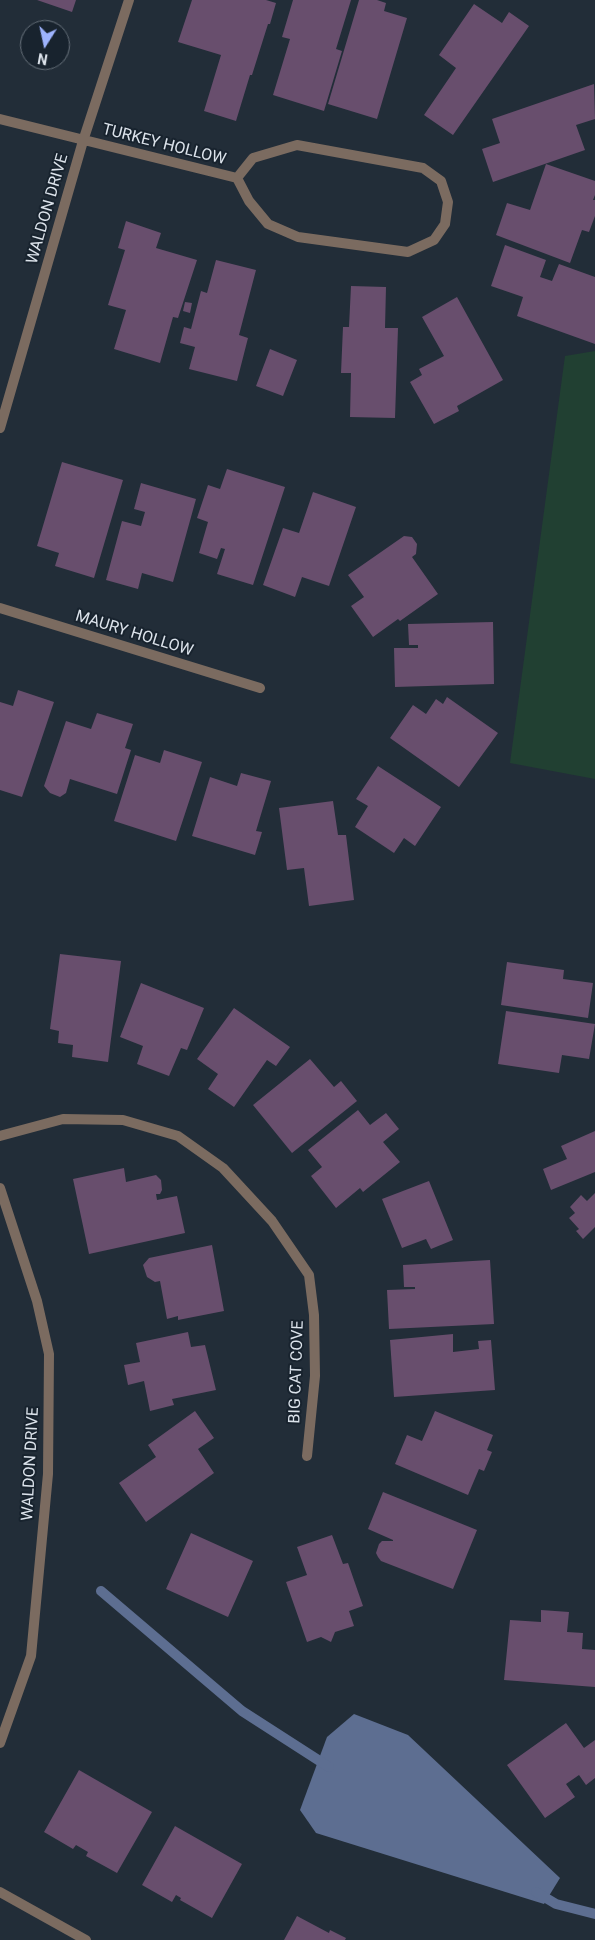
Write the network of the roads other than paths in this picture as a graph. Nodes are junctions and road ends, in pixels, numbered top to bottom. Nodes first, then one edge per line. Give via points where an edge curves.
1 (128, 0) edge
2 (0, 119) edge
3 (84, 141) junction
4 (237, 178) junction
5 (0, 428) edge
6 (0, 608) edge
7 (260, 688) dead end
8 (0, 1136) edge
9 (0, 1188) edge
10 (307, 1456) dead end
11 (0, 1743) edge
12 (0, 1892) edge
13 (86, 1940) edge

1 - 3 street, WALDON DRIVE
2 - 3 street, TURKEY HOLLOW
3 - 4 street, TURKEY HOLLOW
3 - 5 street, WALDON DRIVE
4 - 4 street, TURKEY HOLLOW via 249,201 268,224 298,237 408,252 434,240 445,224 448,202 441,181 423,168 297,145 253,158
6 - 7 street, MAURY HOLLOW
8 - 10 street, BIG CAT COVE via 63,1120 122,1120 178,1136 223,1168 272,1220 309,1275 314,1315 315,1376
9 - 11 street, WALDON DRIVE via 37,1301 49,1354 48,1474 31,1656
12 - 13 street

